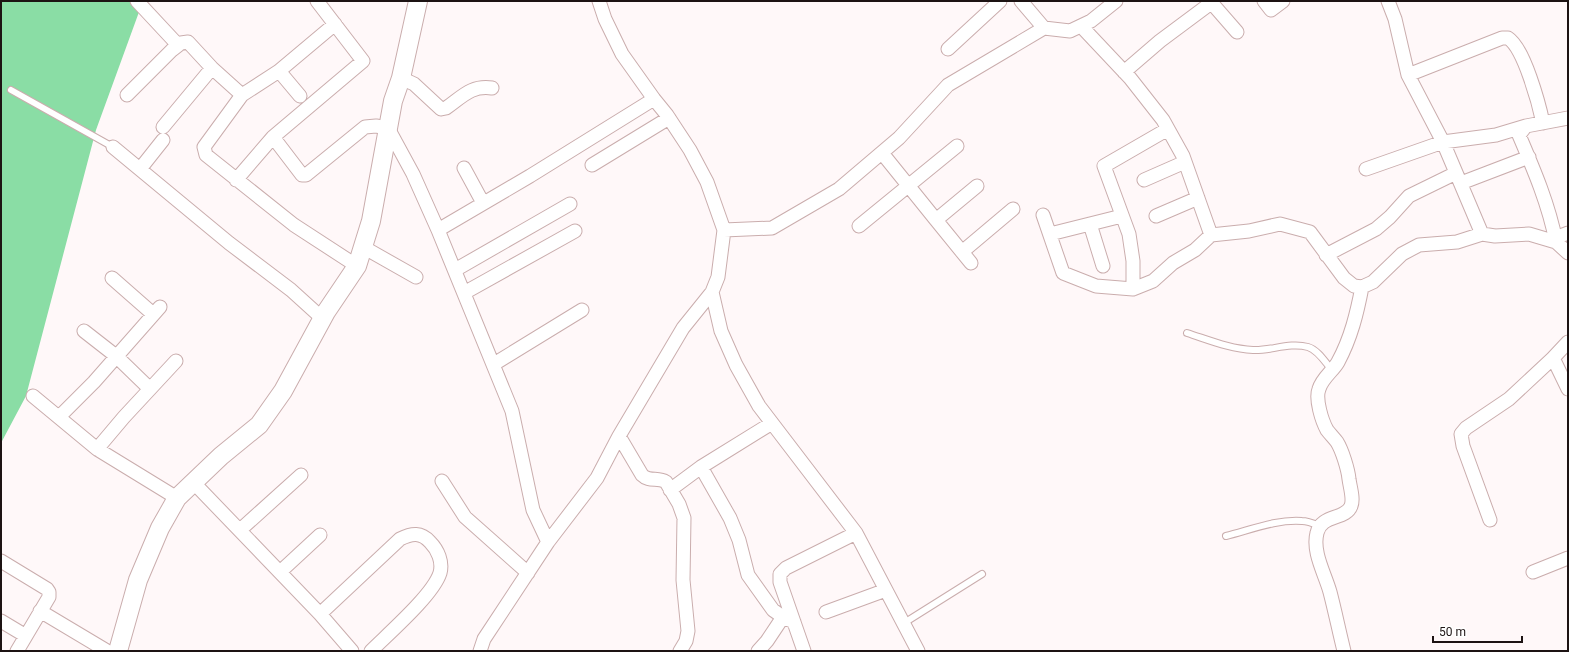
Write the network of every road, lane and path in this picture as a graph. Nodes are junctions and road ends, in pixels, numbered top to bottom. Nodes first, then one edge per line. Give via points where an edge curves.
1 (137, 1) edge
2 (317, 1) edge
3 (598, 1) edge
4 (1000, 1) edge
5 (1021, 1) edge
6 (1116, 1) edge
7 (1264, 1) edge
8 (1283, 1) edge
9 (1388, 1) edge
10 (1210, 2) edge
11 (414, 4) edge
12 (1101, 5) edge
13 (335, 24) junction
14 (1081, 26) junction
15 (1044, 28) junction
16 (1237, 32) dead end
17 (178, 45) junction
18 (948, 49) dead end
19 (212, 68) junction
20 (279, 71) junction
21 (1124, 72) junction
22 (1408, 75) junction
23 (401, 78) junction
24 (492, 88) dead end
25 (11, 90) dead end
26 (127, 95) dead end
27 (242, 95) junction
28 (300, 96) dead end
29 (654, 99) junction
30 (669, 118) junction
31 (1568, 118) edge
32 (1542, 123) junction
33 (1526, 126) junction
34 (163, 127) dead end
35 (388, 128) junction
36 (1168, 128) junction
37 (273, 137) junction
38 (163, 140) dead end
39 (1443, 142) junction
40 (112, 146) joint
41 (957, 146) dead end
42 (882, 152) junction
43 (1529, 157) junction
44 (1185, 162) junction
45 (592, 165) dead end
46 (464, 168) dead end
47 (140, 169) junction
48 (1366, 169) dead end
49 (1458, 178) junction
50 (236, 180) junction
51 (1144, 180) dead end
52 (909, 186) junction
53 (977, 186) dead end
54 (1198, 198) junction
55 (483, 203) junction
56 (570, 204) dead end
57 (1013, 209) dead end
58 (1043, 215) dead end
59 (1122, 216) junction
60 (1156, 216) dead end
61 (936, 220) junction
62 (1090, 224) junction
63 (859, 226) dead end
64 (438, 230) junction
65 (724, 230) junction
66 (575, 231) dead end
67 (1050, 234) junction
68 (1482, 234) junction
69 (1568, 234) edge
70 (1211, 235) junction
71 (1555, 240) junction
72 (363, 247) junction
73 (962, 252) junction
74 (1568, 253) edge
75 (1326, 255) junction
76 (971, 263) dead end
77 (357, 266) junction
78 (1103, 266) dead end
79 (455, 270) junction
80 (416, 277) dead end
81 (112, 278) dead end
82 (1362, 287) junction
83 (1133, 289) junction
84 (712, 292) junction
85 (464, 293) junction
86 (582, 310) dead end
87 (323, 319) junction
88 (84, 331) dead end
89 (1187, 333) dead end
90 (1568, 342) edge
91 (116, 356) junction
92 (1553, 358) junction
93 (176, 361) dead end
94 (494, 364) junction
95 (1332, 370) junction
96 (150, 389) junction
97 (1568, 389) edge
98 (34, 396) dead end
99 (59, 417) junction
100 (772, 422) junction
101 (619, 436) junction
102 (97, 449) junction
103 (701, 467) junction
104 (301, 475) dead end
105 (442, 481) dead end
106 (193, 482) junction
107 (670, 490) junction
108 (177, 498) junction
109 (1490, 520) dead end
110 (1320, 526) junction
111 (240, 530) junction
112 (856, 533) junction
113 (320, 535) dead end
114 (1226, 536) dead end
115 (548, 542) junction
116 (1568, 558) edge
117 (1, 561) edge
118 (280, 572) junction
119 (1533, 572) dead end
120 (528, 573) junction
121 (982, 574) dead end
122 (886, 590) junction
123 (40, 611) junction
124 (826, 612) dead end
125 (320, 614) junction
126 (788, 619) junction
127 (1, 621) edge
128 (904, 622) junction
129 (26, 636) junction
130 (17, 651) edge
131 (107, 651) edge
132 (118, 651) edge
133 (352, 651) edge
134 (371, 651) edge
135 (480, 651) edge
136 (680, 651) edge
137 (758, 651) edge
138 (804, 651) edge
139 (918, 651) edge
140 (1344, 651) edge

1 - 17 street
2 - 13 street
3 - 29 street via 622,54
4 - 18 street
5 - 15 street
6 - 12 street
7 - 8 street via 1271,10
9 - 22 street via 1395,19
10 - 16 street
10 - 21 street
11 - 23 street
12 - 14 street via 1090,21
13 - 20 street
13 - 37 street via 363,61
14 - 15 street via 1070,31
14 - 21 street
15 - 42 street via 948,85 899,138
17 - 19 street via 188,42
17 - 26 street
19 - 27 street
19 - 34 street
20 - 27 street
20 - 28 street
21 - 36 street
22 - 32 street via 1502,38 1508,38 1515,44 1523,60 1539,102
22 - 39 street
23 - 24 street via 414,84 441,109 475,88
23 - 35 street
25 - 40 lane
27 - 50 street via 204,147 206,155
29 - 30 street
29 - 55 street
30 - 45 street
30 - 65 street via 707,182
31 - 32 street
32 - 33 street
33 - 39 street via 1496,135
33 - 43 street via 1519,135
35 - 37 street via 365,127 306,175 302,175
35 - 64 street via 413,174
35 - 72 street via 371,221
36 - 44 street
36 - 59 street via 1104,166
37 - 50 street
38 - 47 street
39 - 48 street
39 - 49 street
40 - 47 street
41 - 52 street
42 - 52 street
42 - 65 street via 839,189 772,228
43 - 49 street
43 - 71 street via 1553,226
44 - 51 street
44 - 54 street
46 - 55 street
47 - 87 street via 229,243 291,290
49 - 68 street
49 - 75 street via 1409,196 1376,229
50 - 77 street via 294,225
52 - 61 street
52 - 63 street
53 - 61 street
54 - 60 street
54 - 70 street
55 - 64 street
56 - 79 street
57 - 73 street
58 - 67 street
59 - 62 street
59 - 83 street via 1129,234 1133,261
61 - 73 street
62 - 67 street
62 - 78 street
64 - 79 street
65 - 84 street via 718,277
66 - 85 street
67 - 83 street via 1063,273 1096,286
68 - 71 street via 1529,234
68 - 82 street via 1457,242 1420,245 1402,254 1373,282
69 - 71 street
70 - 75 street via 1249,231 1280,224 1310,232
70 - 83 street via 1195,250 1173,263 1153,282
71 - 74 street
72 - 77 street
72 - 80 street
73 - 76 street
75 - 82 street via 1344,278 1354,286
77 - 87 street
79 - 85 street
81 - 91 street via 157,310
82 - 95 street via 1349,340
84 - 100 street via 721,331 736,365 759,406
84 - 101 street via 683,328
85 - 94 street
86 - 94 street
87 - 106 street via 283,391 259,425
88 - 91 street
89 - 95 lane via 1231,347 1254,350 1307,347 1314,349
90 - 92 street
91 - 96 street
91 - 99 street
92 - 97 street
92 - 109 street via 1509,399 1461,434
93 - 96 street
94 - 115 street via 512,411 533,510
95 - 110 street via 1318,390 1319,409 1337,443 1349,477 1352,500 1349,510
96 - 102 street
98 - 99 street
99 - 102 street
100 - 103 street
100 - 112 street
101 - 107 street via 644,478 662,480
101 - 115 street via 597,478
102 - 108 street
103 - 107 street
103 - 126 street via 730,518 748,575 774,610
104 - 111 street
105 - 120 street via 465,517
106 - 108 street
106 - 111 street
107 - 136 street via 684,518 683,580 688,631
108 - 132 street via 160,528 138,580
110 - 114 lane via 1303,521 1291,522
110 - 140 street via 1316,545
111 - 118 street
112 - 122 street
112 - 126 street via 786,568 780,574
113 - 118 street
115 - 120 street
116 - 119 street
117 - 123 street via 50,592
118 - 125 street
120 - 135 street via 484,639
121 - 128 lane
122 - 124 street
122 - 128 street
123 - 129 street
123 - 131 street
125 - 133 street
125 - 134 street via 400,539 409,534 417,534 427,539 435,547 441,560 440,573 429,592
126 - 137 street
126 - 138 street
127 - 129 street
128 - 139 street
129 - 130 street

